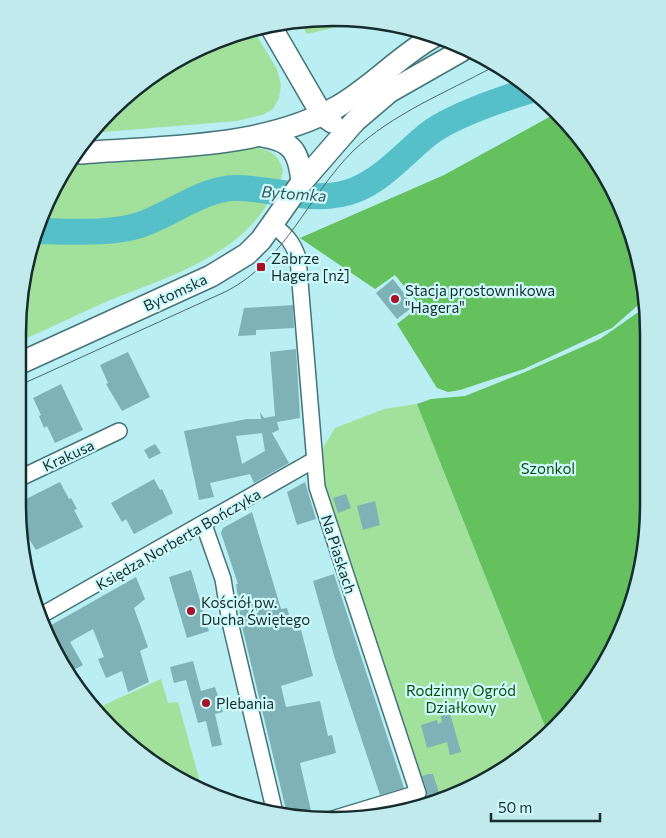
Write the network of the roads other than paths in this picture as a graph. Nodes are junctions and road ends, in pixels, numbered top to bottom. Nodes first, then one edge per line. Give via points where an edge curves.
1 (273, 32) edge
2 (426, 41) edge
3 (457, 53) edge
4 (302, 78) junction
5 (322, 115) junction
6 (355, 120) junction
7 (286, 129) junction
8 (259, 136) junction
9 (86, 151) edge
10 (306, 177) junction
11 (276, 220) junction
12 (26, 360) edge
13 (119, 431) dead end
14 (314, 460) junction
15 (26, 475) edge
16 (204, 525) junction
17 (46, 613) edge
18 (273, 806) edge
19 (361, 810) edge

1 - 4 street
2 - 5 street via 354,96
3 - 6 street, Bytomska via 389,92
4 - 5 street
4 - 7 street via 300,113
5 - 6 street via 342,124
5 - 7 street
5 - 10 street, Bytomska via 320,142
6 - 10 street, Bytomska
7 - 8 street
8 - 9 street
8 - 10 street via 279,139 289,145 298,156
10 - 11 street, Bytomska
11 - 12 street, Bytomska via 246,254 227,267
11 - 14 street, Na Piaskach via 294,246 298,258
13 - 15 street, Krakusa
14 - 16 street, Księdza Norberta Bończyka
14 - 19 street, Na Piaskach via 317,487 418,793
16 - 17 street, Księdza Norberta Bończyka
16 - 18 street via 223,578 230,622

